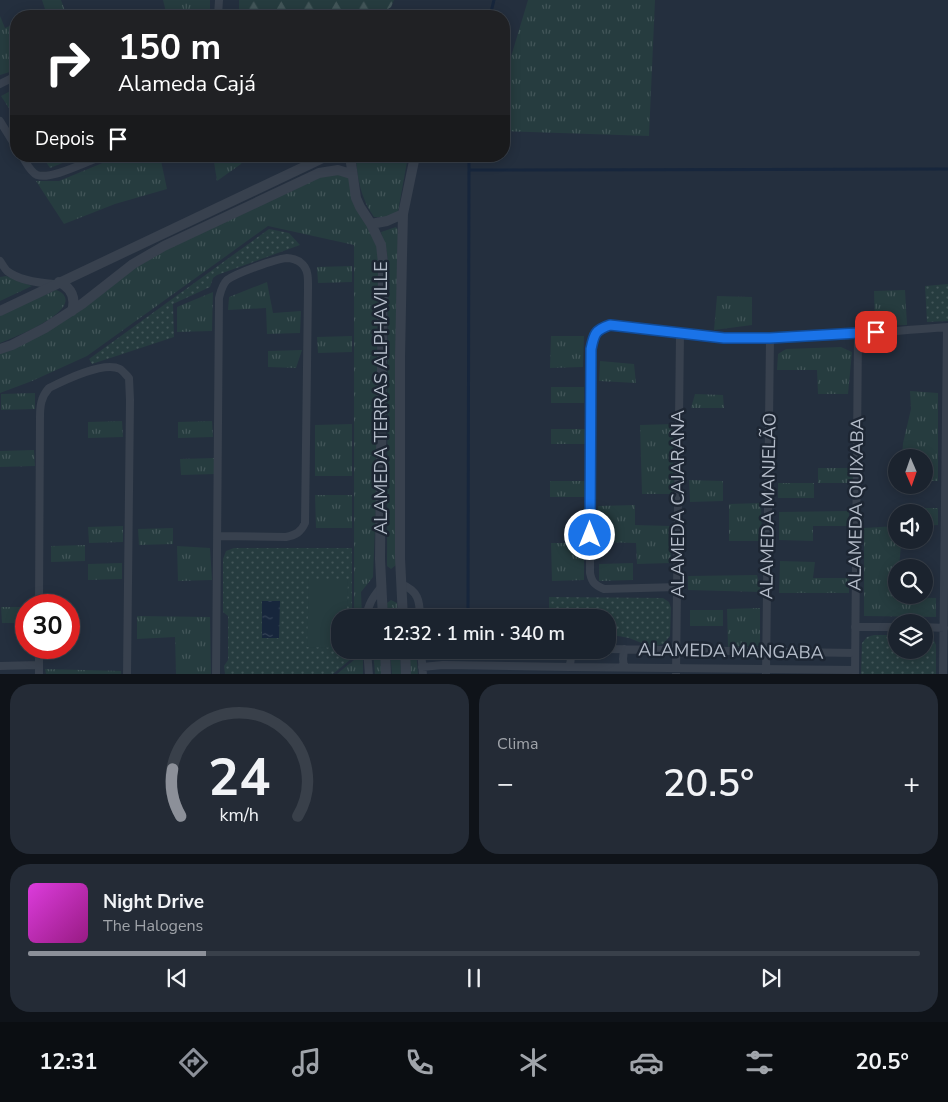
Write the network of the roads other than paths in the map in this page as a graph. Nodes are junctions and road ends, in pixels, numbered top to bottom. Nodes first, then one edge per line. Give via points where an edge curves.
1 (0, 121) edge
2 (10, 137) edge
3 (26, 162) edge
4 (86, 162) edge
5 (314, 162) edge
6 (350, 162) edge
7 (414, 162) edge
8 (351, 174) junction
9 (403, 214) junction
10 (371, 224) junction
11 (0, 261) edge
12 (4, 272) edge
13 (57, 283) junction
14 (0, 310) edge
15 (72, 311) junction
16 (948, 327) edge
17 (680, 334) junction
18 (858, 334) junction
19 (770, 338) junction
20 (0, 349) edge
21 (218, 536) junction
22 (401, 584) junction
23 (382, 586) junction
24 (678, 587) junction
25 (39, 594) edge
26 (368, 609) edge
27 (383, 609) edge
28 (402, 609) edge
29 (419, 609) edge
30 (855, 627) junction
31 (888, 627) edge
32 (933, 628) edge
33 (944, 628) junction
34 (616, 649) edge
35 (624, 649) junction
36 (677, 651) junction
37 (766, 652) junction
38 (855, 653) junction
39 (38, 659) edge
40 (368, 659) edge
41 (385, 659) edge
42 (405, 659) edge
43 (571, 659) edge
44 (38, 665) junction
45 (0, 666) edge
46 (569, 667) junction
47 (624, 667) junction
48 (945, 670) edge
49 (423, 671) edge
50 (676, 671) edge
51 (766, 671) edge
52 (855, 672) edge
53 (39, 674) edge
54 (127, 674) edge
55 (216, 674) edge
56 (369, 674) edge
57 (386, 674) edge
58 (406, 674) edge

1 - 2 street
3 - 4 street via 37,175 45,176
5 - 13 street
6 - 8 street, ALAMEDA TERRAS ALPHAVILLE
7 - 9 street, ALAMEDA TERRAS ALPHAVILLE
8 - 10 street, ALAMEDA TERRAS ALPHAVILLE via 360,208
8 - 15 street via 338,170 319,172 164,246 133,264
9 - 10 street
9 - 22 street, ALAMEDA TERRAS ALPHAVILLE
10 - 23 street, ALAMEDA TERRAS ALPHAVILLE via 381,245 383,263
11 - 12 street
12 - 13 street via 28,281
13 - 14 street
13 - 15 street via 72,293
15 - 20 street via 30,336
16 - 18 street
16 - 33 street
17 - 19 street
17 - 24 street, ALAMEDA CAJARANA
17 - 24 street via 610,325 599,329 591,349 591,581 604,589
18 - 19 street
18 - 30 street, ALAMEDA QUIXABA
19 - 37 street, ALAMEDA MANJELÃO
21 - 21 street via 221,288 235,276 289,258 301,262 307,271 306,523 302,530 286,537
21 - 55 street
22 - 23 street
22 - 28 street, ALAMEDA TERRAS ALPHAVILLE
22 - 29 street via 413,590
23 - 26 street
23 - 27 street, ALAMEDA TERRAS ALPHAVILLE
24 - 36 street, ALAMEDA CAJARANA
25 - 54 street via 40,410 44,393 49,388 95,370 108,366 120,369 129,378 130,400
30 - 31 street
30 - 38 street, ALAMEDA QUIXABA
32 - 33 street
33 - 48 street
34 - 35 street, ALAMEDA MANGABA
35 - 36 street, ALAMEDA MANGABA
35 - 47 street
36 - 37 street, ALAMEDA MANGABA
36 - 50 street, ALAMEDA CAJARANA
37 - 38 street, ALAMEDA MANGABA
37 - 51 street, ALAMEDA MANJELÃO
38 - 52 street, ALAMEDA QUIXABA
39 - 44 street
40 - 56 street
41 - 57 street
42 - 58 street
43 - 46 street
44 - 45 street
44 - 53 street
46 - 47 street, ALAMEDA MANGABA
46 - 49 street, ALAMEDA MANGABA via 437,665
47 - 50 street, ALAMEDA MANGABA
50 - 51 street, ALAMEDA MANGABA
51 - 52 street, ALAMEDA MANGABA

